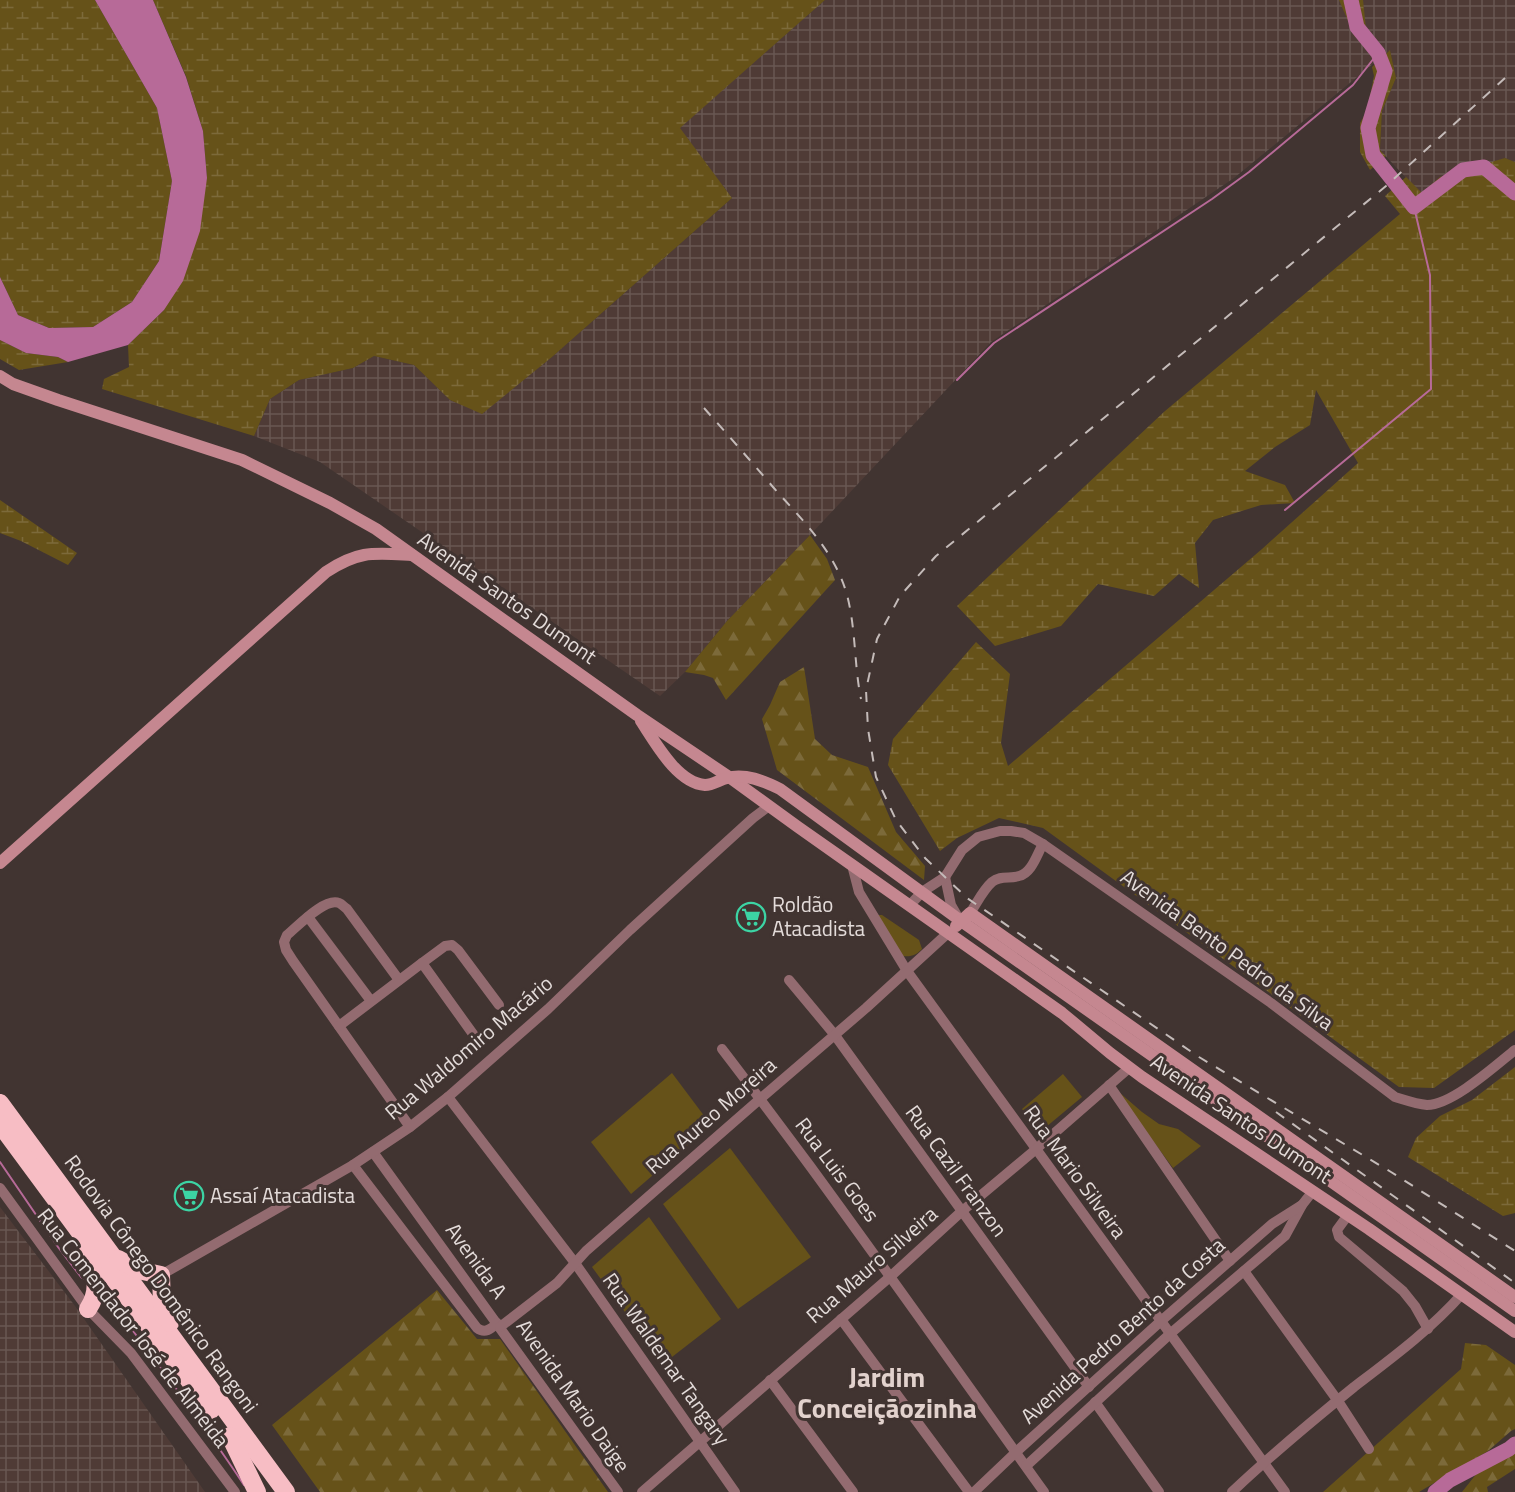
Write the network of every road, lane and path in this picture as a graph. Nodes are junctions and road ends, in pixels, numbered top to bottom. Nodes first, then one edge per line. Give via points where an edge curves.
1 (0, 376) edge
2 (413, 555) junction
3 (637, 715) junction
4 (729, 777) junction
5 (769, 806) junction
6 (1043, 844) junction
7 (0, 863) edge
8 (852, 864) junction
9 (945, 877) junction
10 (922, 892) junction
11 (910, 905) junction
12 (309, 917) junction
13 (966, 917) junction
14 (948, 933) junction
15 (422, 963) junction
16 (907, 971) junction
17 (399, 980) junction
18 (789, 980) dead end
19 (371, 1001) junction
20 (500, 1005) dead end
21 (339, 1026) junction
22 (473, 1034) dead end
23 (834, 1034) junction
24 (722, 1049) dead end
25 (1515, 1050) edge
26 (1129, 1068) junction
27 (1109, 1085) junction
28 (448, 1097) junction
29 (760, 1099) junction
30 (0, 1103) edge
31 (0, 1124) edge
32 (410, 1127) junction
33 (1035, 1150) junction
34 (373, 1152) junction
35 (353, 1165) junction
36 (0, 1188) edge
37 (1313, 1191) junction
38 (1302, 1205) junction
39 (962, 1212) junction
40 (418, 1214) junction
41 (1348, 1215) junction
42 (400, 1227) junction
43 (81, 1233) junction
44 (449, 1256) junction
45 (114, 1257) junction
46 (1230, 1261) junction
47 (575, 1263) junction
48 (432, 1270) junction
49 (1244, 1271) junction
50 (161, 1275) junction
51 (891, 1276) junction
52 (1462, 1294) junction
53 (1515, 1297) edge
54 (88, 1309) junction
55 (1515, 1311) edge
56 (841, 1318) junction
57 (1161, 1321) junction
58 (499, 1325) junction
59 (1428, 1329) junction
60 (1515, 1332) edge
61 (1171, 1333) junction
62 (178, 1344) junction
63 (770, 1380) junction
64 (1089, 1387) junction
65 (1338, 1401) junction
66 (1095, 1402) junction
67 (230, 1436) junction
68 (700, 1443) junction
69 (1369, 1449) dead end
70 (1015, 1453) junction
71 (1263, 1462) junction
72 (1026, 1466) junction
73 (235, 1492) edge
74 (257, 1492) edge
75 (271, 1492) edge
76 (286, 1492) edge
77 (618, 1492) edge
78 (642, 1492) edge
79 (735, 1492) edge
80 (853, 1492) edge
81 (969, 1492) edge
82 (974, 1492) edge
83 (1044, 1492) edge
84 (1160, 1492) edge
85 (1232, 1492) edge
86 (1285, 1492) edge

1 - 2 main road, Avenida Santos Dumont via 13,384 242,460 330,503
2 - 3 main road, Avenida Santos Dumont
2 - 7 main road via 371,553 346,560 326,572
3 - 4 main road, Avenida Santos Dumont
3 - 4 main road via 667,759 692,781 711,785
4 - 5 main road, Avenida Santos Dumont
4 - 10 main road via 756,778 780,789
5 - 8 main road, Avenida Santos Dumont
5 - 28 street, Rua Waldomiro Macário
6 - 9 street, Avenida Bento Pedro da Silva via 1024,833 1000,831 978,837 962,850
6 - 13 street via 1027,871 992,881
6 - 25 street, Avenida Bento Pedro da Silva via 1271,1003 1395,1097 1430,1105 1446,1101
8 - 11 main road, Avenida Santos Dumont
8 - 16 street, Rua Mario Silveira via 859,892
9 - 10 street, Avenida Bento Pedro da Silva
9 - 13 street via 951,905
10 - 11 street, Avenida Bento Pedro da Silva
10 - 13 main road
11 - 14 main road, Avenida Santos Dumont
12 - 17 street via 324,905 339,903
12 - 19 street
12 - 21 street via 287,935 286,950
13 - 14 main road
13 - 53 main road, Avenida Santos Dumont
13 - 55 main road, Avenida Santos Dumont
14 - 16 street, Rua Aureo Moreira
14 - 26 main road, Avenida Santos Dumont via 1062,1013
15 - 17 street
15 - 20 street via 452,945
15 - 22 street
16 - 23 street, Rua Aureo Moreira
16 - 33 street, Rua Mario Silveira
17 - 19 street
18 - 23 street, Rua Cazil Franzon
19 - 21 street
21 - 32 street
23 - 29 street, Rua Aureo Moreira
23 - 39 street, Rua Cazil Franzon
24 - 29 street, Rua Luis Goes
26 - 27 street, Rua Mauro Silveira
26 - 37 main road, Avenida Santos Dumont
27 - 33 street, Rua Mauro Silveira
27 - 46 street
28 - 32 street, Rua Waldomiro Macário
28 - 47 street, Rua Waldemar Tangary
29 - 47 street, Rua Aureo Moreira
29 - 51 street, Rua Luis Goes
30 - 45 highway, Rodovia Cônego Domênico Rangoni
31 - 43 highway, Rodovia Cônego Domênico Rangoni
32 - 34 street, Rua Waldomiro Macário
33 - 39 street, Rua Mauro Silveira
33 - 57 street, Rua Mario Silveira
34 - 35 street, Rua Waldomiro Macário
34 - 40 street, Avenida A
35 - 42 street, Avenida A
35 - 50 street, Rua Waldomiro Macário
36 - 54 street, Rua Comendador José de Almeida
37 - 38 street, Avenida Pedro Bento da Costa
37 - 41 main road, Avenida Santos Dumont
38 - 46 street, Avenida Pedro Bento da Costa via 1272,1224
38 - 49 street, Avenida Pedro Bento da Costa via 1285,1236
39 - 51 street, Rua Mauro Silveira
39 - 64 street, Rua Cazil Franzon
40 - 42 street
40 - 44 street, Avenida A
41 - 52 main road, Avenida Santos Dumont
41 - 59 street via 1337,1230 1339,1238 1403,1291
42 - 48 street, Avenida A
43 - 54 highway via 95,1278 95,1297
43 - 67 highway, Rodovia Cônego Domênico Rangoni
44 - 48 street
44 - 58 street, Avenida A
45 - 50 highway via 138,1270
45 - 62 highway, Rodovia Cônego Domênico Rangoni
46 - 57 street, Avenida Pedro Bento da Costa
47 - 58 street, Rua Aureo Moreira via 557,1283
47 - 68 street, Rua Waldemar Tangary
48 - 58 street, Avenida A via 477,1328 486,1331
49 - 61 street, Avenida Pedro Bento da Costa
49 - 65 street
50 - 62 highway via 162,1304
51 - 56 street, Rua Mauro Silveira
51 - 70 street, Rua Luis Goes
52 - 59 street
52 - 60 main road, Avenida Santos Dumont
54 - 73 street, Rua Comendador José de Almeida via 131,1353
56 - 63 street, Rua Mauro Silveira
56 - 81 street
57 - 61 street, Rua Mario Silveira
57 - 64 street, Avenida Pedro Bento da Costa
58 - 77 street, Avenida Mario Daige
59 - 65 street
61 - 66 street, Avenida Pedro Bento da Costa
61 - 71 street, Rua Mario Silveira
62 - 76 highway, Rodovia Cônego Domênico Rangoni
63 - 68 street, Rua Mauro Silveira
63 - 80 street
64 - 70 street, Avenida Pedro Bento da Costa
65 - 69 street
65 - 71 street
66 - 72 street, Avenida Pedro Bento da Costa
66 - 84 street
67 - 74 highway
67 - 75 highway, Rodovia Cônego Domênico Rangoni
68 - 78 street, Rua Mauro Silveira
68 - 79 street, Rua Waldemar Tangary
70 - 72 street, Rua Luis Goes
70 - 82 street, Avenida Pedro Bento da Costa
71 - 85 street
71 - 86 street, Rua Mario Silveira
72 - 83 street, Rua Luis Goes

